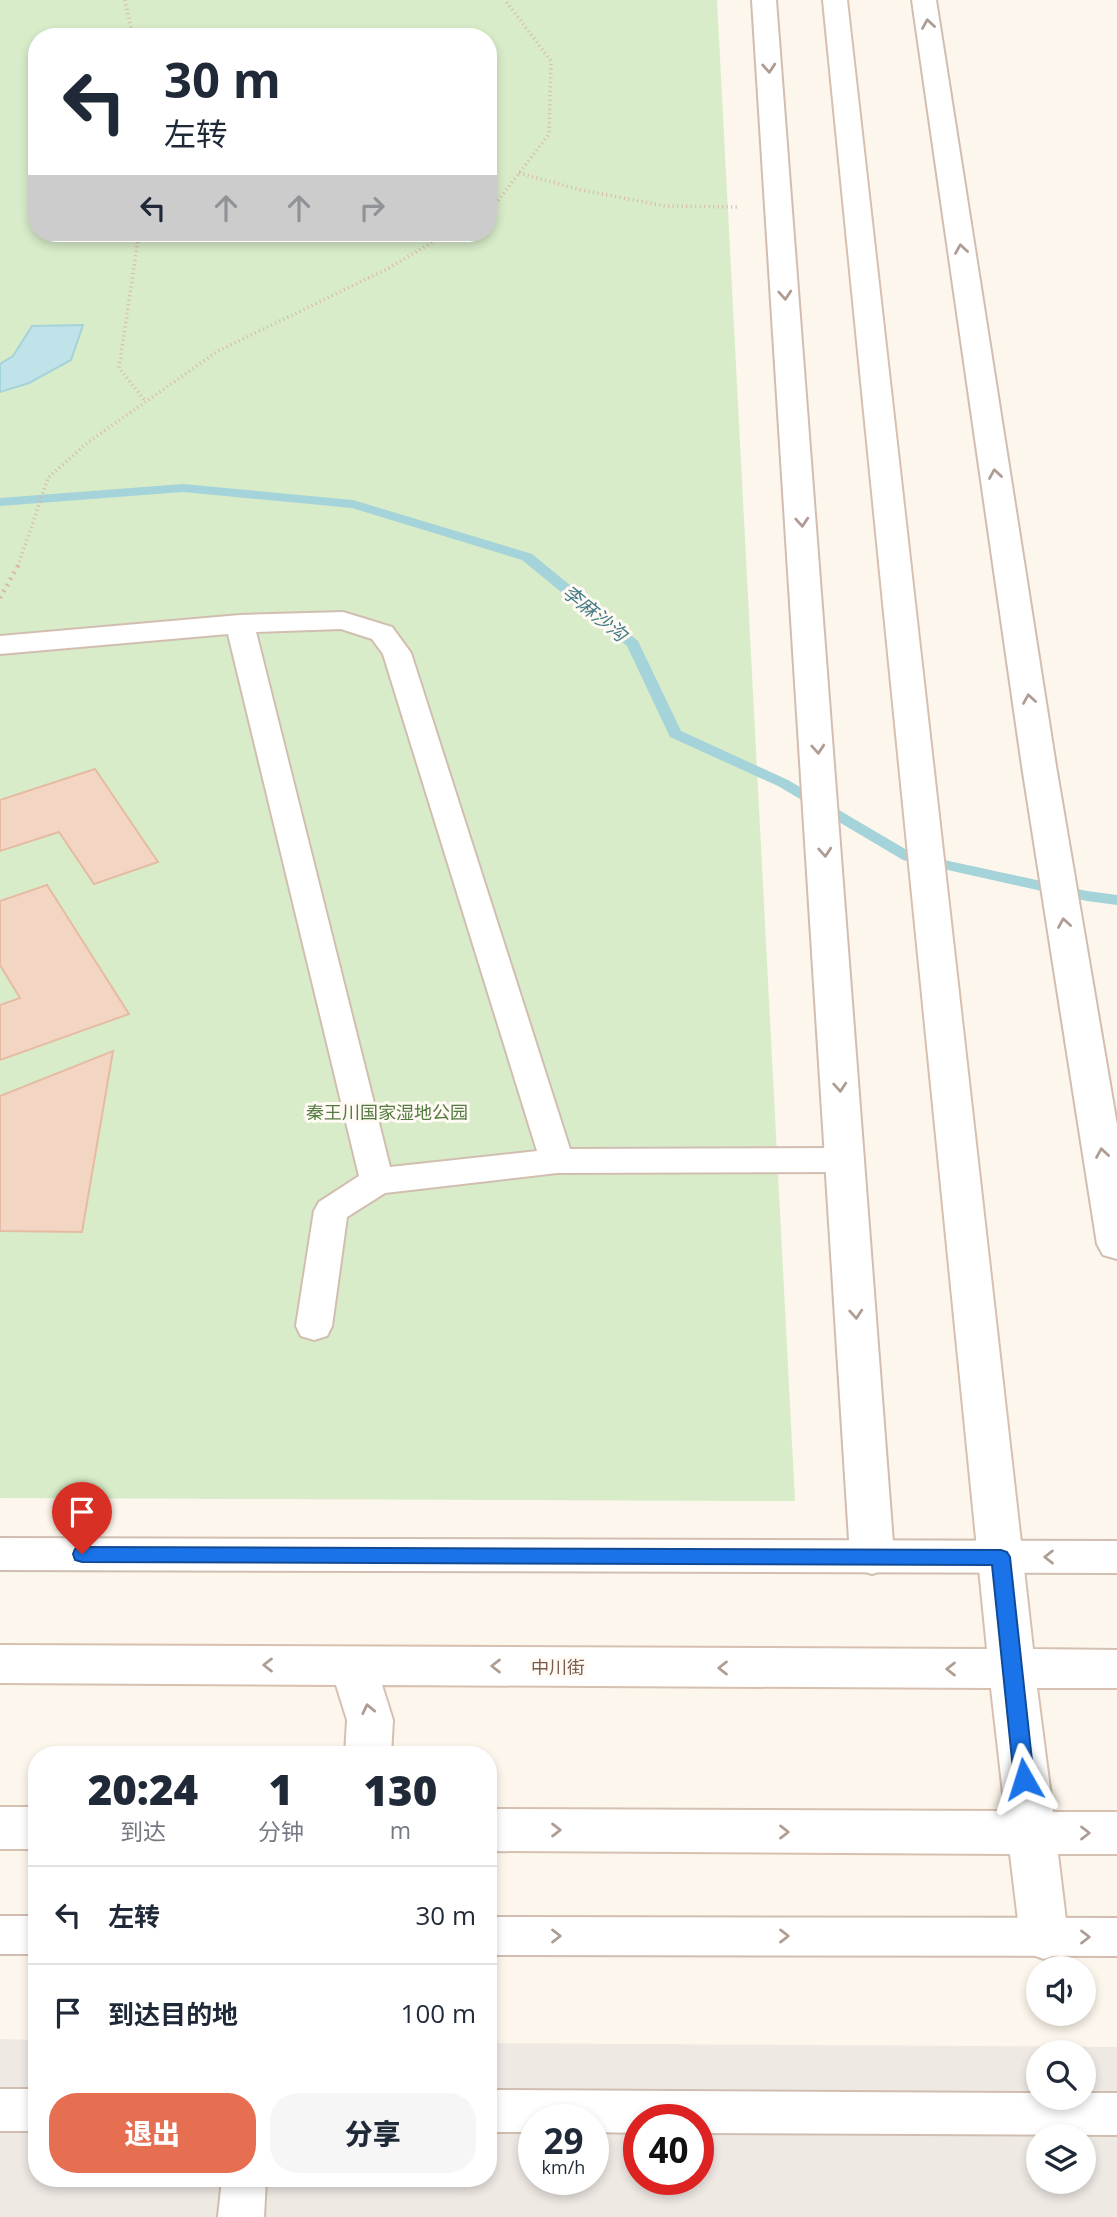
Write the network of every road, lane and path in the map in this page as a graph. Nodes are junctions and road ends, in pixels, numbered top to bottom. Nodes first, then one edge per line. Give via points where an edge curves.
1 (125, 0) edge
2 (505, 0) edge
3 (764, 0) edge
4 (835, 0) edge
5 (924, 0) edge
6 (131, 28) edge
7 (519, 173) junction
8 (497, 202) edge
9 (779, 207) junction
10 (138, 242) edge
11 (433, 242) edge
12 (146, 402) junction
13 (0, 598) edge
14 (240, 624) junction
15 (0, 645) edge
16 (845, 1160) junction
17 (557, 1161) junction
18 (377, 1181) junction
19 (1117, 1244) edge
20 (314, 1326) dead end
21 (0, 1554) edge
22 (872, 1556) junction
23 (1001, 1557) junction
24 (1117, 1557) edge
25 (0, 1664) edge
26 (350, 1666) junction
27 (1012, 1669) junction
28 (1117, 1669) edge
29 (368, 1746) edge
30 (0, 1828) edge
31 (28, 1828) edge
32 (497, 1830) edge
33 (1030, 1833) junction
34 (1117, 1833) edge
35 (0, 1935) edge
36 (28, 1935) edge
37 (497, 1936) edge
38 (1044, 1937) junction
39 (1117, 1937) edge
40 (0, 2109) edge
41 (28, 2110) edge
42 (497, 2111) edge
43 (1117, 2114) edge
44 (243, 2187) edge
45 (241, 2217) edge

1 - 6 path
2 - 7 path via 551,61 549,134
3 -> 9 street
4 - 23 street
19 -> 5 street via 1039,766
7 - 8 path
7 - 9 path via 665,206
9 -> 16 street
10 - 12 path via 119,368
11 - 12 path via 218,351
12 - 13 path via 48,478 22,559
14 - 15 lane
14 - 17 lane via 343,620 382,633 397,653
14 - 18 lane
16 - 17 lane
16 -> 22 street
17 - 18 lane
18 - 20 lane via 331,1211
21 - 22 lane
22 - 23 lane
24 -> 23 lane
23 - 27 street
26 -> 25 street, 中川街
27 -> 26 street, 中川街
29 -> 26 street via 370,1716
27 - 28 street, 中川街
27 - 33 street
30 - 31 street
32 -> 33 street
33 -> 34 street
33 - 38 street
35 - 36 lane
37 -> 38 lane
38 -> 39 lane
40 - 41 lane
42 - 43 lane
44 - 45 lane

